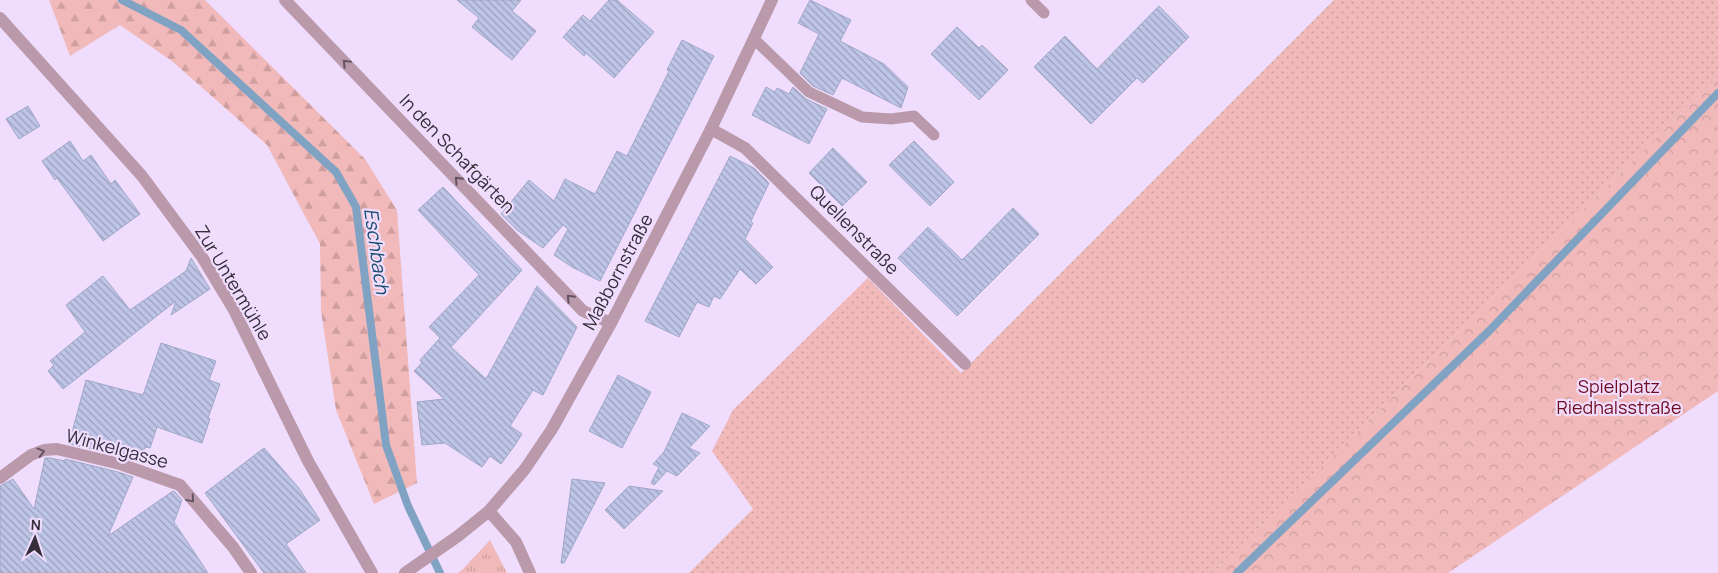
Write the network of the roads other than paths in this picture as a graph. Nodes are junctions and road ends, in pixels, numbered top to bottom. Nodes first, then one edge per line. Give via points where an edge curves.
1 (285, 0) edge
2 (772, 0) edge
3 (1031, 0) edge
4 (1044, 13) dead end
5 (0, 18) edge
6 (754, 39) junction
7 (711, 129) junction
8 (934, 134) dead end
9 (611, 323) junction
10 (965, 364) dead end
11 (0, 478) edge
12 (489, 511) junction
13 (251, 573) edge
14 (372, 573) edge
15 (405, 573) edge
16 (530, 573) edge

9 -> 1 street, In den Schafgärten via 583,311
2 - 6 street, Maßbornstraße
3 - 4 lane
5 - 14 street, Zur Untermühle via 142,176 202,257 234,310 308,461
6 - 7 street, Maßbornstraße
6 - 8 lane via 809,92 862,117 891,119 914,116
7 - 9 street, Maßbornstraße
7 - 10 street, Quellenstraße via 745,148
9 - 12 street, Maßbornstraße via 552,429
11 -> 13 street, Winkelgasse via 31,455 57,449 120,464 180,485
12 - 15 street, Maßbornstraße
12 - 16 street via 516,542

